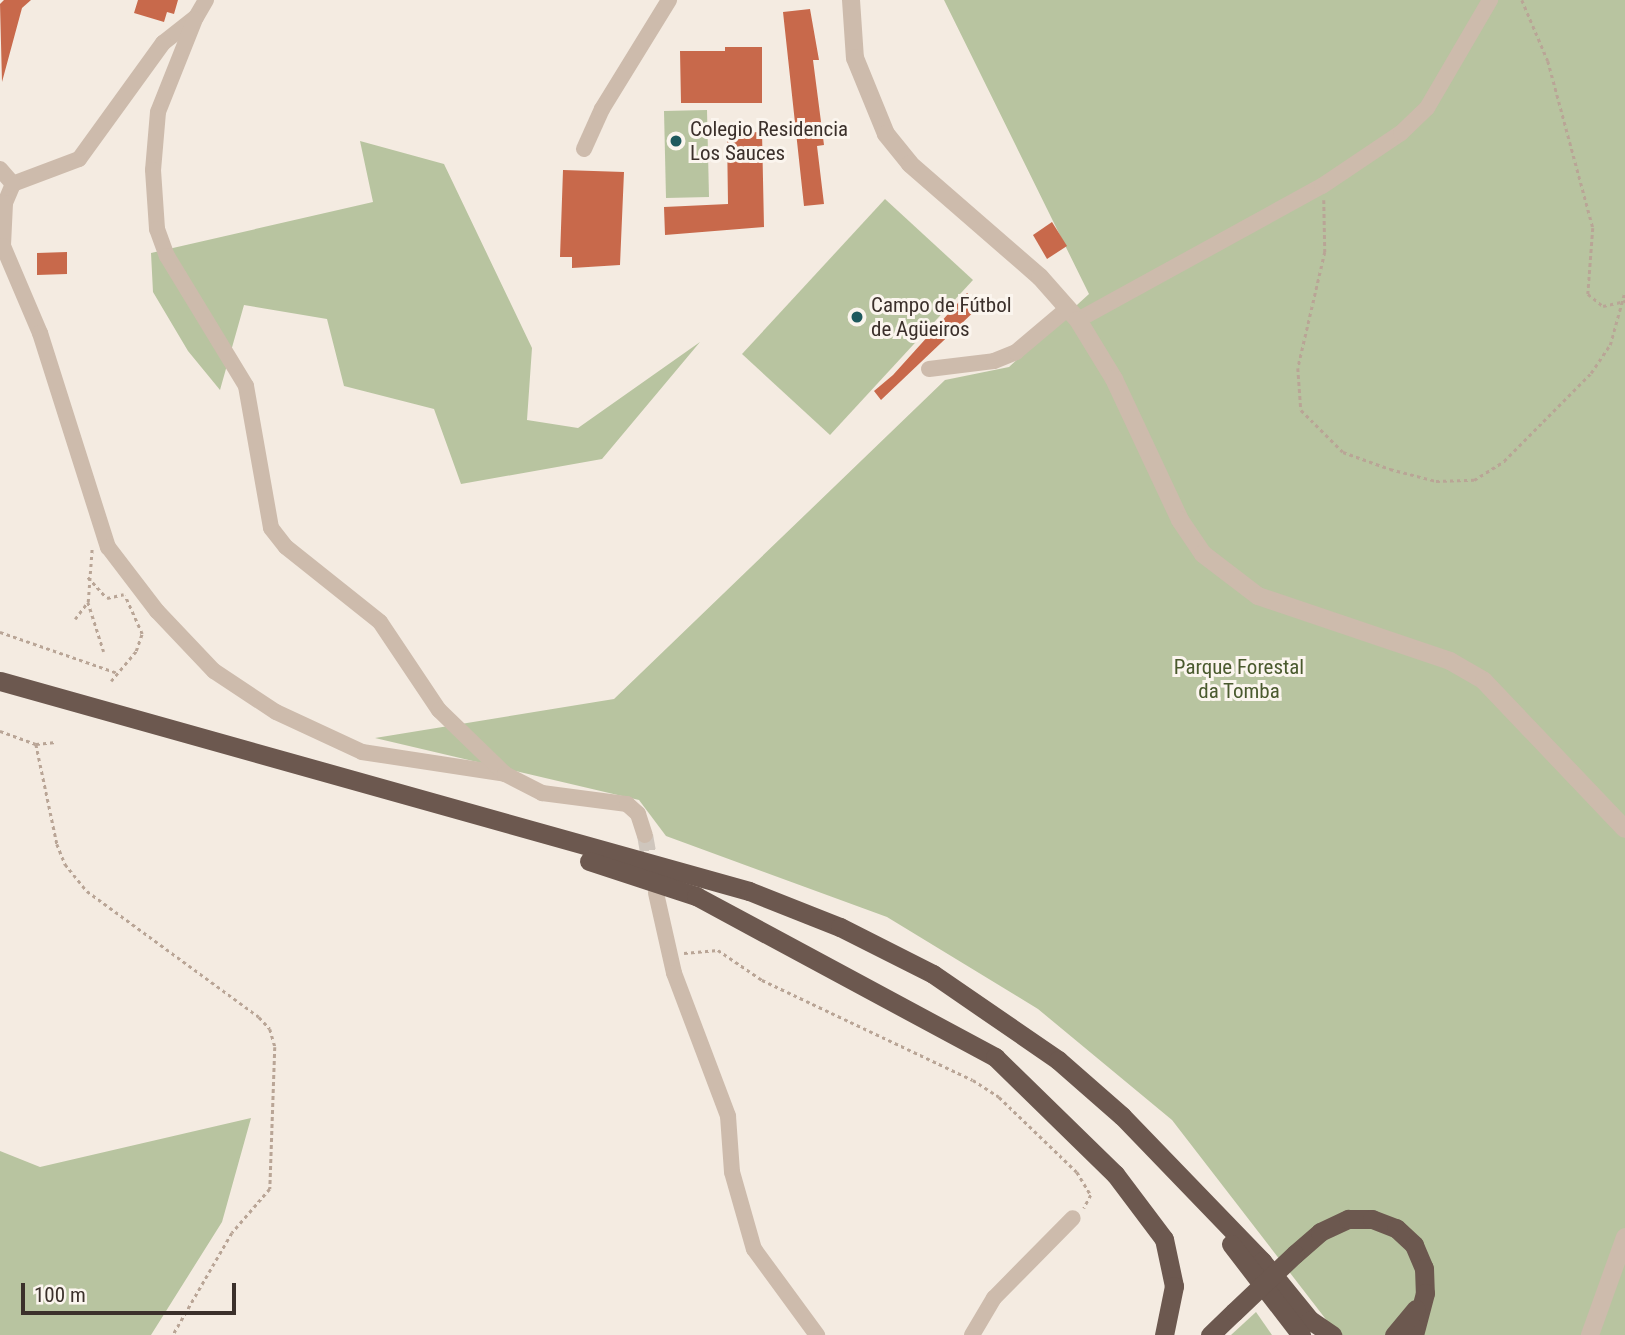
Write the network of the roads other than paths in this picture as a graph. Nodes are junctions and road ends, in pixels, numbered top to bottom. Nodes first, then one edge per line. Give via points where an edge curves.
1 (206, 0) edge
2 (669, 0) edge
3 (851, 0) edge
4 (1490, 0) edge
5 (196, 17) junction
6 (584, 149) dead end
7 (0, 169) edge
8 (13, 184) junction
9 (1073, 314) junction
10 (929, 369) dead end
11 (0, 681) edge
12 (505, 774) junction
13 (400, 795) junction
14 (1625, 829) edge
15 (645, 835) tunnel mouth
16 (656, 893) tunnel mouth
17 (1168, 1163) junction
18 (1073, 1218) road end
19 (1625, 1237) edge
20 (1425, 1293) junction
21 (817, 1335) edge
22 (972, 1335) edge
23 (1164, 1335) edge
24 (1210, 1335) edge
25 (1301, 1335) edge
26 (1332, 1335) edge
27 (1394, 1335) edge
28 (1414, 1335) edge
29 (1590, 1335) edge

1 - 5 street
2 - 6 street via 602,109
3 - 9 street via 855,58 886,134 920,174 1040,277
4 - 9 street via 1427,108 1401,133 1322,187
5 - 8 street via 163,43 79,159
5 - 12 street via 158,111 153,170 157,229 173,267 246,386 271,528 286,547 380,622 439,710
7 - 8 street
8 - 12 street via 3,213 4,246 40,333 108,547 157,611 214,671 276,712 362,752
9 - 10 street via 1016,352 994,361
9 - 14 street via 1114,379 1180,520 1203,554 1258,596 1450,661 1484,681
11 - 13 highway
12 - 15 street via 542,793 627,804 638,814
13 - 17 highway via 750,891 840,927 933,974 1002,1018 1122,1115
13 - 23 highway via 461,824 679,888 995,1057 1115,1174 1164,1239 1174,1286
16 - 21 street via 671,958 728,1116 732,1172 754,1249
17 - 25 highway
17 - 26 highway via 1262,1261 1310,1320
18 - 22 street via 994,1298
19 - 29 street
20 - 24 highway, bridge via 1424,1268 1414,1245 1396,1228 1372,1219 1348,1219 1329,1227 1294,1254
20 - 27 highway via 1407,1325
20 - 28 highway

